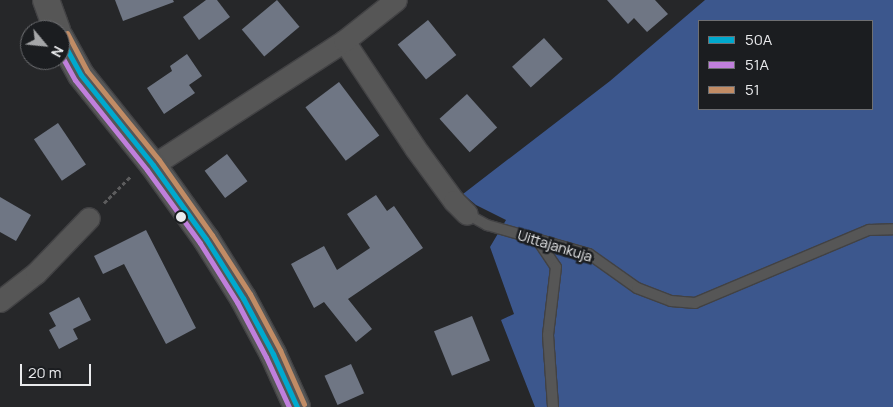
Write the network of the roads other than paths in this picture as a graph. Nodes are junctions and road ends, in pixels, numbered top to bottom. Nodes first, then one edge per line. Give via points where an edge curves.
1 (46, 0) edge
2 (396, 0) edge
3 (53, 20) edge
4 (344, 41) junction
5 (70, 55) edge
6 (145, 168) junction
7 (467, 214) joint
8 (89, 218) road end
9 (893, 229) edge
10 (538, 242) junction
11 (0, 301) edge
12 (297, 407) edge
13 (553, 407) edge

1 - 3 street
2 - 4 street
4 - 6 street
4 - 7 street, Uittajankuja via 415,148
5 - 6 street
6 - 12 street via 206,239 243,298
7 - 10 lane, Uittajankuja via 487,225
8 - 11 street via 36,273
9 - 10 lane, Uittajankuja via 869,230 695,303 671,301 637,288 589,254
10 - 13 lane via 556,267 548,335

